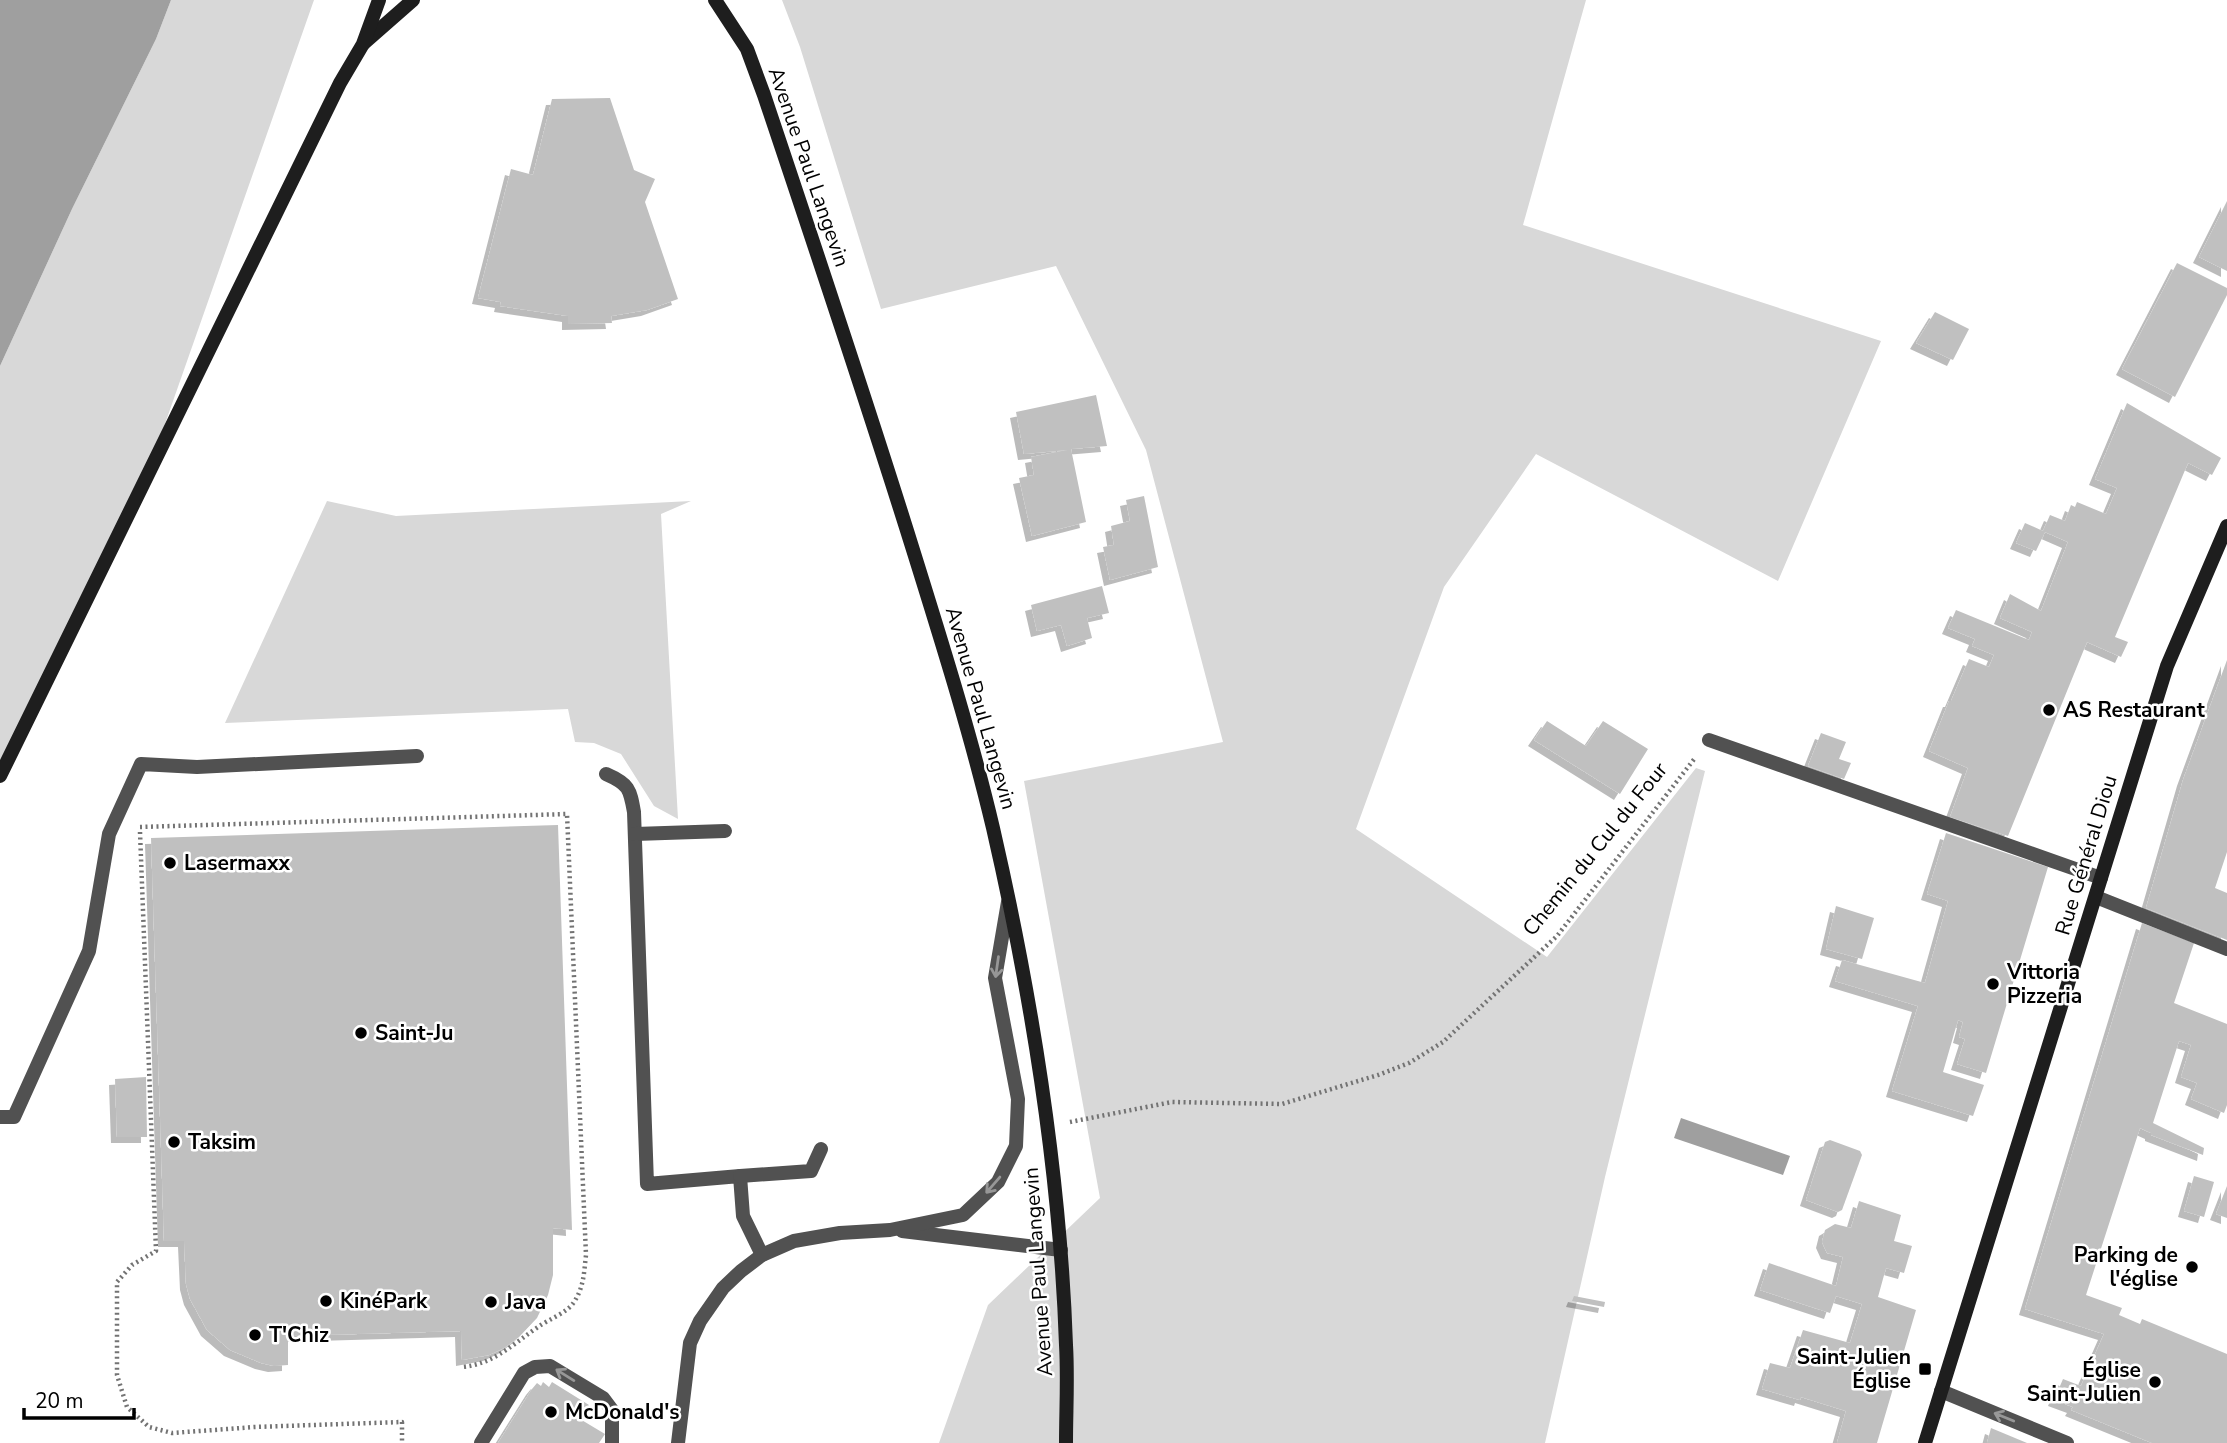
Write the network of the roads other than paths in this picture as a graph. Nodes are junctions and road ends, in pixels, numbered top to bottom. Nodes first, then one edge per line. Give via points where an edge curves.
1 (379, 0) edge
2 (413, 0) edge
3 (704, 0) edge
4 (715, 0) edge
5 (724, 14) junction
6 (363, 44) junction
7 (2227, 526) edge
8 (1709, 740) road end
9 (417, 756) dead end
10 (606, 774) dead end
11 (0, 776) edge
12 (725, 831) dead end
13 (635, 834) junction
14 (2101, 878) junction
15 (2096, 897) junction
16 (1008, 899) junction
17 (2227, 948) edge
18 (0, 1117) edge
19 (821, 1149) dead end
20 (740, 1176) junction
21 (890, 1230) junction
22 (1061, 1250) junction
23 (761, 1255) junction
24 (1941, 1391) junction
25 (481, 1443) edge
26 (612, 1443) edge
27 (678, 1443) edge
28 (1066, 1443) edge
29 (1925, 1443) edge
30 (2067, 1443) edge

1 - 6 main road
2 - 6 main road
3 - 5 main road, Avenue Paul Langevin
4 - 5 main road, Avenue Paul Langevin
5 - 16 main road, Avenue Paul Langevin via 747,49 764,95 877,435 938,628
6 - 11 main road
7 - 14 main road, Rue Général Diou via 2166,666
8 - 14 street
9 - 18 street via 197,767 141,764 108,834 89,951 14,1117
10 - 13 street via 631,790
12 - 13 street
13 - 20 street via 647,1184
14 - 15 main road, Rue Général Diou
15 - 17 street
15 - 24 main road, Rue Général Diou
16 -> 21 street via 995,978 1018,1099 1016,1146 998,1182 963,1215
16 - 22 main road, Avenue Paul Langevin via 1048,1126
19 - 20 street via 811,1171
20 - 23 street via 743,1216
21 - 22 street
21 - 23 street via 794,1241
22 - 28 main road, Avenue Paul Langevin
23 - 27 street via 723,1288 690,1343
24 - 29 main road, Rue Général Diou
30 -> 24 street
26 -> 25 street via 612,1410 603,1398 550,1366 524,1373

